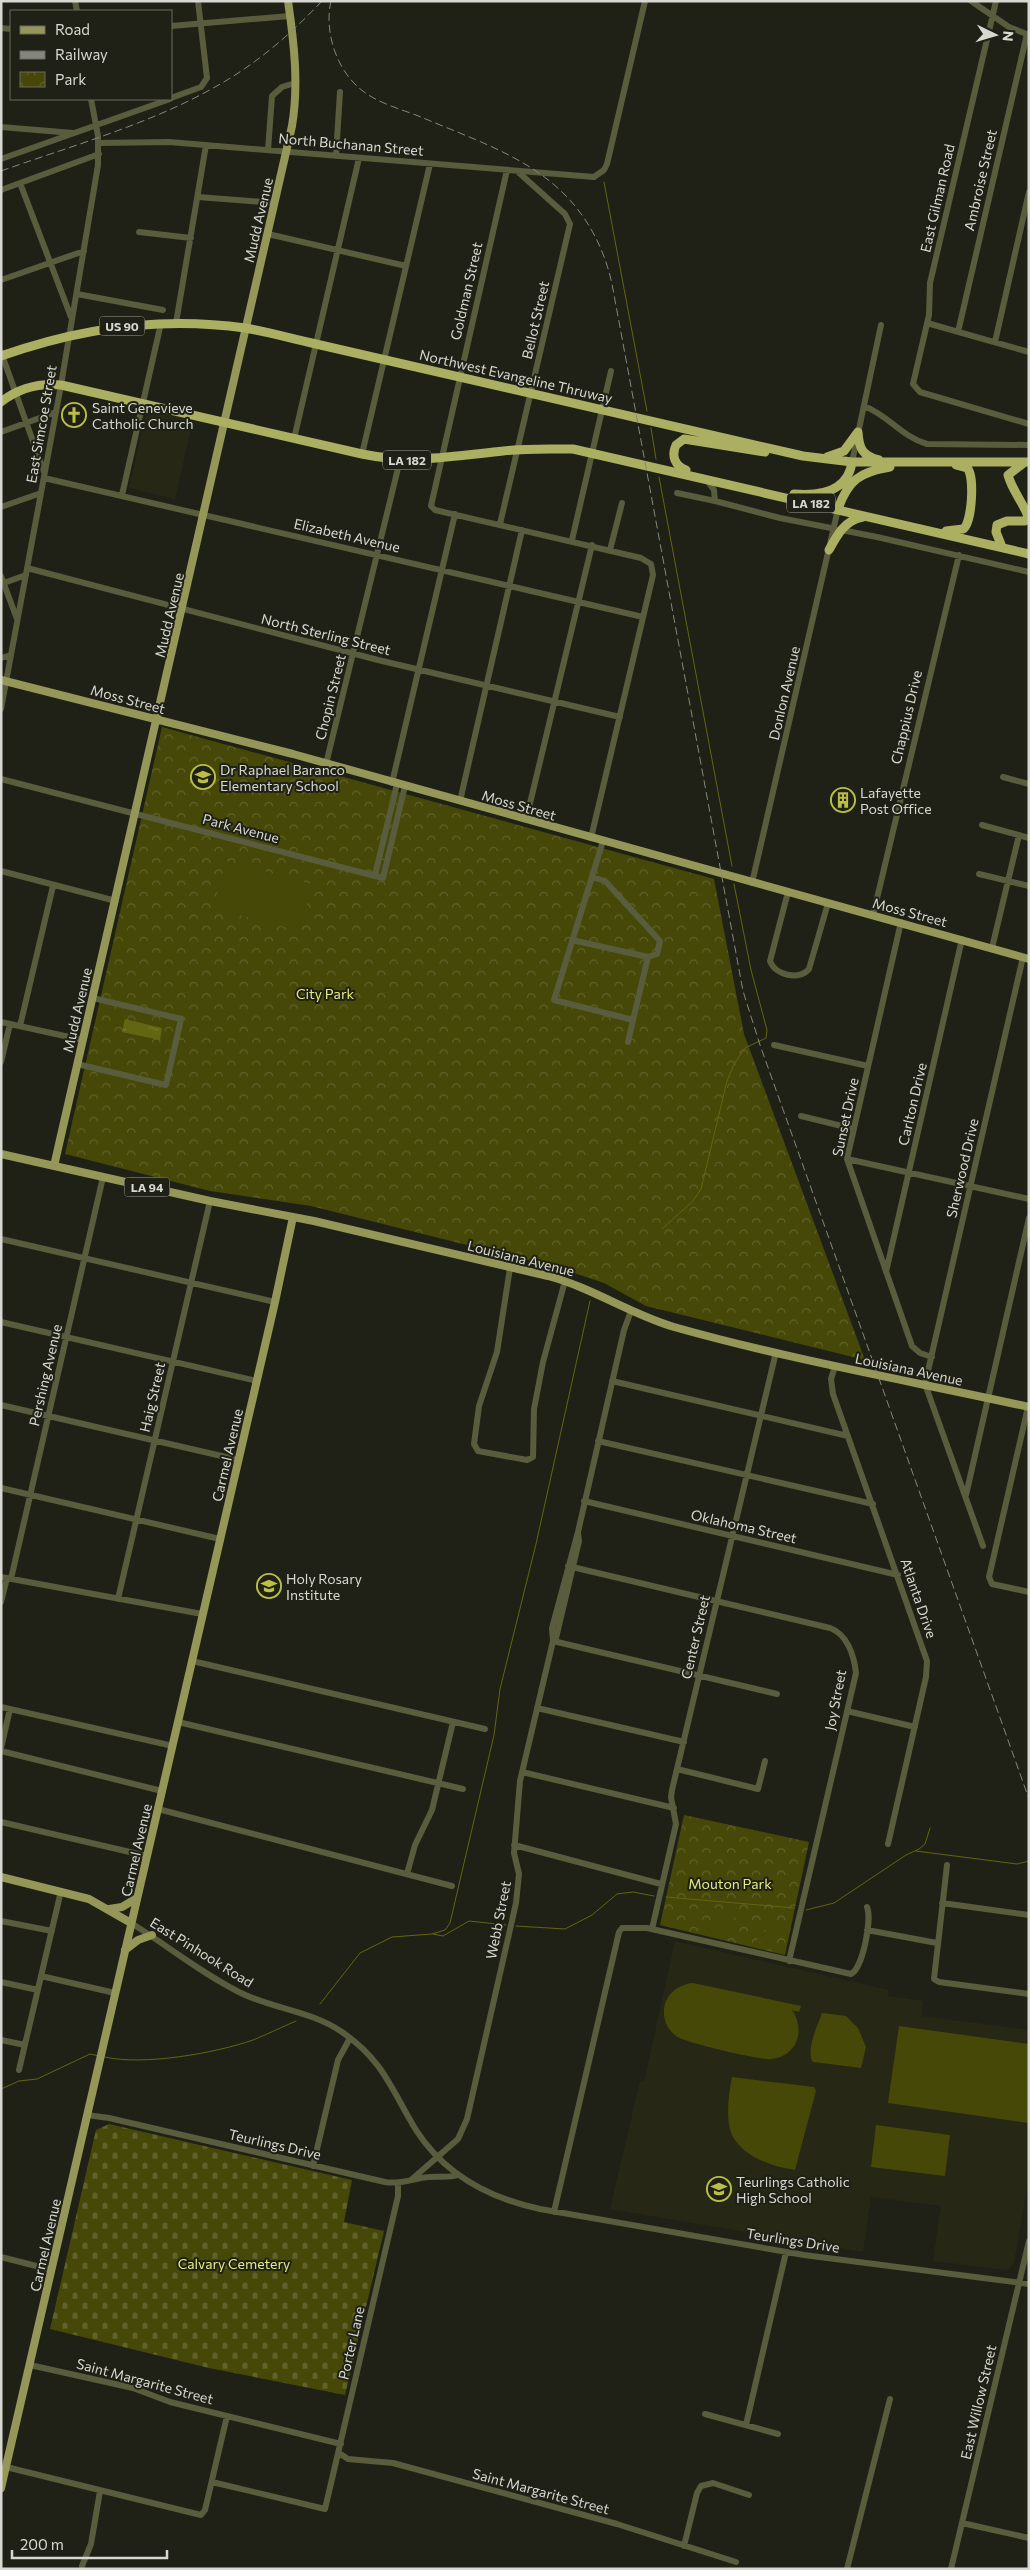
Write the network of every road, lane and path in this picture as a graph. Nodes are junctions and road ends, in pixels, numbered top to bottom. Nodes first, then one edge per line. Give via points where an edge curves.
1 (198, 1) edge
2 (288, 1) edge
3 (645, 1) edge
4 (971, 1) edge
5 (996, 1) edge
6 (290, 16) junction
7 (993, 16) junction
8 (201, 24) junction
9 (172, 26) edge
10 (1028, 34) edge
11 (295, 83) junction
12 (340, 92) dead end
13 (172, 99) edge
14 (92, 100) edge
15 (168, 100) edge
16 (96, 126) junction
17 (1, 127) edge
18 (77, 133) junction
19 (99, 144) junction
20 (206, 145) junction
21 (268, 150) junction
22 (287, 152) junction
23 (99, 154) junction
24 (336, 156) junction
25 (359, 158) junction
26 (1, 159) edge
27 (430, 164) junction
28 (507, 170) junction
29 (517, 171) junction
30 (20, 183) junction
31 (1, 190) edge
32 (1029, 192) edge
33 (198, 197) junction
34 (275, 203) junction
35 (139, 232) dead end
36 (268, 234) junction
37 (191, 238) junction
38 (84, 250) junction
39 (338, 250) junction
40 (51, 262) junction
41 (406, 266) junction
42 (1, 280) edge
43 (76, 294) junction
44 (163, 310) dead end
45 (72, 319) junction
46 (161, 323) junction
47 (176, 323) junction
48 (927, 323) junction
49 (881, 325) dead end
50 (247, 328) junction
51 (958, 332) junction
52 (69, 335) junction
53 (995, 342) junction
54 (316, 344) junction
55 (1029, 352) edge
56 (2, 354) edge
57 (384, 360) junction
58 (611, 371) dead end
59 (459, 378) junction
60 (61, 385) junction
61 (16, 393) junction
62 (530, 394) junction
63 (1, 402) edge
64 (143, 404) junction
65 (864, 406) junction
66 (602, 410) junction
67 (56, 412) junction
68 (26, 423) junction
69 (225, 423) junction
70 (1029, 424) edge
71 (1, 432) edge
72 (858, 432) junction
73 (294, 439) junction
74 (1029, 446) edge
75 (517, 450) junction
76 (592, 452) junction
77 (788, 452) junction
78 (362, 454) junction
79 (440, 458) junction
80 (821, 459) junction
81 (400, 460) junction
82 (852, 462) junction
83 (1027, 462) edge
84 (892, 463) junction
85 (930, 463) junction
86 (943, 463) junction
87 (44, 475) junction
88 (706, 478) junction
89 (677, 492) dead end
90 (769, 492) junction
91 (41, 493) junction
92 (122, 495) junction
93 (714, 501) junction
94 (622, 503) dead end
95 (1, 507) edge
96 (838, 509) junction
97 (204, 514) junction
98 (455, 514) junction
99 (867, 516) junction
100 (500, 524) junction
101 (838, 529) junction
102 (522, 530) junction
103 (936, 532) junction
104 (572, 540) junction
105 (592, 545) junction
106 (1002, 547) junction
107 (610, 550) junction
108 (829, 550) joint
109 (1029, 554) edge
110 (377, 555) junction
111 (959, 555) junction
112 (442, 570) junction
113 (27, 571) junction
114 (1029, 572) edge
115 (2, 581) edge
116 (510, 585) junction
117 (578, 602) junction
118 (183, 610) junction
119 (643, 616) junction
120 (17, 620) junction
121 (11, 654) junction
122 (353, 654) junction
123 (1, 658) edge
124 (418, 670) junction
125 (4, 681) edge
126 (487, 686) junction
127 (554, 702) junction
128 (1, 709) edge
129 (620, 717) junction
130 (157, 719) junction
131 (326, 764) junction
132 (1004, 777) dead end
133 (1, 779) edge
134 (395, 783) junction
135 (1029, 784) edge
136 (405, 786) junction
137 (460, 801) junction
138 (135, 814) junction
139 (526, 820) junction
140 (982, 824) dead end
141 (1019, 835) junction
142 (592, 838) junction
143 (1029, 838) edge
144 (602, 841) junction
145 (1, 871) edge
146 (979, 874) dead end
147 (375, 875) junction
148 (592, 876) junction
149 (1008, 881) junction
150 (752, 883) junction
151 (54, 886) junction
152 (1029, 886) edge
153 (788, 892) junction
154 (116, 901) junction
155 (828, 902) junction
156 (872, 915) junction
157 (900, 922) junction
158 (572, 940) junction
159 (962, 940) junction
160 (992, 948) junction
161 (648, 957) junction
162 (1026, 958) edge
163 (93, 998) junction
164 (633, 1020) junction
165 (1, 1022) edge
166 (10, 1024) junction
167 (20, 1026) junction
168 (82, 1040) junction
169 (628, 1042) dead end
170 (774, 1044) dead end
171 (1, 1062) edge
172 (77, 1064) junction
173 (868, 1066) junction
174 (801, 1116) dead end
175 (854, 1129) junction
176 (1, 1154) edge
177 (848, 1159) junction
178 (54, 1166) junction
179 (909, 1173) junction
180 (103, 1177) junction
181 (971, 1186) junction
182 (1029, 1199) edge
183 (210, 1201) junction
184 (293, 1217) junction
185 (1029, 1218) edge
186 (1, 1239) edge
187 (85, 1258) junction
188 (510, 1268) junction
189 (886, 1274) junction
190 (566, 1281) junction
191 (192, 1283) junction
192 (275, 1302) junction
193 (632, 1311) junction
194 (1, 1322) edge
195 (66, 1338) junction
196 (776, 1352) junction
197 (932, 1356) junction
198 (173, 1362) junction
199 (835, 1366) junction
200 (257, 1381) junction
201 (612, 1381) junction
202 (925, 1384) junction
203 (988, 1398) junction
204 (1, 1405) edge
205 (1028, 1407) edge
206 (48, 1416) junction
207 (760, 1416) junction
208 (848, 1436) junction
209 (155, 1440) junction
210 (598, 1441) junction
211 (239, 1460) junction
212 (746, 1476) junction
213 (1, 1488) edge
214 (30, 1495) junction
215 (966, 1496) junction
216 (584, 1500) junction
217 (872, 1504) junction
218 (136, 1519) junction
219 (732, 1536) junction
220 (220, 1538) junction
221 (983, 1546) dead end
222 (570, 1567) junction
223 (898, 1575) junction
224 (7, 1578) edge
225 (1029, 1592) edge
226 (118, 1599) junction
227 (1, 1602) edge
228 (716, 1602) junction
229 (202, 1614) junction
230 (552, 1641) junction
231 (192, 1661) junction
232 (699, 1676) junction
233 (777, 1694) dead end
234 (1, 1707) edge
235 (537, 1708) junction
236 (10, 1709) junction
237 (847, 1711) junction
238 (178, 1722) junction
239 (453, 1722) junction
240 (915, 1727) junction
241 (485, 1729) dead end
242 (684, 1742) junction
243 (173, 1746) junction
244 (1, 1749) edge
245 (765, 1761) dead end
246 (677, 1769) junction
247 (522, 1772) junction
248 (438, 1783) junction
249 (463, 1789) dead end
250 (162, 1791) junction
251 (674, 1808) junction
252 (158, 1810) junction
253 (1, 1822) edge
254 (888, 1844) dead end
255 (514, 1845) junction
256 (147, 1856) junction
257 (947, 1865) dead end
258 (407, 1874) junction
259 (1, 1877) edge
260 (661, 1884) junction
261 (452, 1886) dead end
262 (62, 1890) junction
263 (137, 1898) junction
264 (942, 1903) junction
265 (867, 1907) dead end
266 (108, 1909) junction
267 (1029, 1915) edge
268 (1, 1921) edge
269 (131, 1923) junction
270 (652, 1929) junction
271 (867, 1930) junction
272 (52, 1931) junction
273 (152, 1935) junction
274 (937, 1943) junction
275 (125, 1950) junction
276 (789, 1961) junction
277 (41, 1976) junction
278 (1, 1982) edge
279 (38, 1990) junction
280 (115, 1993) junction
281 (1029, 1994) edge
282 (350, 2038) junction
283 (1, 2040) edge
284 (25, 2045) junction
285 (19, 2070) dead end
286 (87, 2115) junction
287 (438, 2158) junction
288 (313, 2166) junction
289 (458, 2175) junction
290 (411, 2180) junction
291 (398, 2183) junction
292 (554, 2212) junction
293 (1029, 2241) edge
294 (786, 2252) junction
295 (1, 2257) edge
296 (52, 2270) junction
297 (1020, 2283) junction
298 (1029, 2284) edge
299 (30, 2365) junction
300 (890, 2399) dead end
301 (705, 2414) dead end
302 (227, 2416) junction
303 (746, 2425) junction
304 (778, 2434) dead end
305 (341, 2444) junction
306 (338, 2453) junction
307 (6, 2467) junction
308 (212, 2482) junction
309 (1, 2488) edge
310 (100, 2491) junction
311 (749, 2495) dead end
312 (962, 2523) junction
313 (1029, 2538) edge
314 (684, 2546) junction
315 (736, 2562) dead end
316 (82, 2566) dead end
317 (847, 2569) edge
318 (951, 2569) edge

1 - 8 street
2 - 6 main road, Mudd Avenue
3 - 29 street, North Buchanan Street via 607,164 600,175 587,177
4 - 7 street
5 - 7 street, East Gilman Road
6 - 8 street
6 - 11 main road, Mudd Avenue
7 - 10 street
7 - 48 street, East Gilman Road via 930,283
8 - 9 street
8 - 13 street via 206,78 201,87
10 - 51 street, Ambroise Street
11 - 21 street via 279,89 272,96
11 - 22 main road, Mudd Avenue via 294,114
12 - 24 street
14 - 16 street, East Simcoe Street
15 - 16 street
16 - 18 street
16 - 19 street, East Simcoe Street
17 - 18 street
18 - 26 street
19 - 20 street, North Buchanan Street via 148,141
19 - 23 street, East Simcoe Street
20 - 21 street, North Buchanan Street
20 - 33 street
21 - 22 street, North Buchanan Street
22 - 24 street, North Buchanan Street
22 - 34 main road, Mudd Avenue
23 - 30 street
23 - 38 street, East Simcoe Street
24 - 25 street, North Buchanan Street
25 - 27 street, North Buchanan Street
25 - 39 street
27 - 28 street, North Buchanan Street
27 - 41 street
28 - 29 street, North Buchanan Street
28 - 59 street, Goldman Street
29 - 62 street, Bellot Street via 566,214 570,222
30 - 31 street
30 - 40 street
32 - 53 street
33 - 34 street
33 - 37 street
34 - 36 main road, Mudd Avenue
35 - 37 street
36 - 39 street
36 - 50 main road, Mudd Avenue
37 - 47 street
38 - 40 street
38 - 43 street, East Simcoe Street
39 - 41 street
39 - 54 street
40 - 42 street
40 - 45 street
41 - 57 street
43 - 44 street
43 - 45 street, East Simcoe Street
45 - 52 street, East Simcoe Street
46 - 47 highway, Northwest Evangeline Thruway / US 90
46 - 52 highway, Northwest Evangeline Thruway / US 90
46 - 64 street
47 - 50 highway, Northwest Evangeline Thruway / US 90
48 - 51 street
48 - 70 street, East Gilman Road via 913,378 914,387 920,392
49 - 65 street
50 - 54 highway, Northwest Evangeline Thruway
50 - 69 main road, Mudd Avenue
51 - 53 street
52 - 56 highway, Northwest Evangeline Thruway / US 90
52 - 60 street, East Simcoe Street
53 - 55 street
54 - 57 highway, Northwest Evangeline Thruway
54 - 73 street
56 - 61 street
57 - 59 highway, Northwest Evangeline Thruway
57 - 78 street
58 - 66 street
59 - 62 highway, Northwest Evangeline Thruway
59 - 79 street, Goldman Street
60 - 61 highway via 43,384
60 - 64 highway
60 - 67 street, East Simcoe Street
61 - 63 highway
61 - 68 street
62 - 66 highway, Northwest Evangeline Thruway
62 - 75 street, Bellot Street
64 - 69 highway
64 - 92 street
65 - 72 street
65 - 74 street via 915,441 927,444
66 - 76 street
66 - 77 highway, Northwest Evangeline Thruway
67 - 68 street
67 - 87 street, East Simcoe Street
68 - 71 street
68 - 87 street
69 - 73 highway, LA 182
69 - 97 main road, Mudd Avenue
72 - 80 highway via 844,451
72 - 82 street
72 - 84 highway via 859,447 865,454
73 - 78 highway, LA 182
75 - 76 highway, LA 182
75 - 79 highway, LA 182
75 - 100 street, Bellot Street
76 - 88 highway, LA 182
76 - 104 street
77 - 80 highway, Northwest Evangeline Thruway
77 - 88 highway via 752,451 690,438 679,442 674,450 675,461 682,469
78 - 81 highway, LA 182
79 - 81 highway, LA 182
79 - 98 street, Goldman Street via 431,506 435,510
80 - 82 highway, Northwest Evangeline Thruway
81 - 110 street, Chopin Street
82 - 84 highway, Northwest Evangeline Thruway
82 - 90 highway via 846,479 831,491 810,495
83 - 86 highway, Northwest Evangeline Thruway
83 - 106 highway via 1008,475 1011,488 1028,516 1025,521 1007,521 997,525 996,532
84 - 85 highway, Northwest Evangeline Thruway
85 - 86 highway, Northwest Evangeline Thruway
85 - 96 highway via 878,468 862,475 848,487
86 - 103 highway via 971,471 969,523 963,529
87 - 91 street, East Simcoe Street
87 - 92 street, Elizabeth Avenue
88 - 90 highway, LA 182
88 - 93 street via 714,490
89 - 93 street
90 - 96 highway, LA 182
91 - 95 street
91 - 113 street, East Simcoe Street
92 - 97 street, Elizabeth Avenue
93 - 101 street
94 - 107 street
96 - 99 highway, LA 182
96 - 101 street
97 - 110 street, Elizabeth Avenue
97 - 118 main road, Mudd Avenue
98 - 100 street
98 - 112 street
99 - 101 highway via 852,519
99 - 103 highway, LA 182
100 - 102 street
101 - 108 highway
101 - 111 street
102 - 104 street
102 - 116 street
103 - 106 highway, LA 182
104 - 105 street
105 - 107 street
105 - 117 street
106 - 109 highway, LA 182
107 - 119 street via 651,564 653,575
108 - 150 street, Donlon Avenue
110 - 112 street, Elizabeth Avenue
110 - 122 street, Chopin Street
111 - 114 street
111 - 156 street, Chappius Drive
112 - 116 street, Elizabeth Avenue
112 - 124 street
113 - 115 street
113 - 118 street, North Sterling Street
113 - 120 street, East Simcoe Street
115 - 120 street
116 - 117 street, Elizabeth Avenue
116 - 126 street
117 - 119 street, Elizabeth Avenue
117 - 127 street
118 - 122 street, North Sterling Street
118 - 130 main road, Mudd Avenue
119 - 129 street
120 - 121 street, East Simcoe Street
121 - 123 street
121 - 125 street, East Simcoe Street
122 - 124 street, North Sterling Street
122 - 131 street, Chopin Street
124 - 126 street, North Sterling Street
124 - 134 street
125 - 128 street, East Simcoe Street
125 - 130 main road, Moss Street
126 - 127 street, North Sterling Street
126 - 137 street
127 - 129 street, North Sterling Street
127 - 139 street
129 - 142 street
130 - 131 main road, Moss Street
130 - 138 main road, Mudd Avenue
131 - 134 main road, Moss Street
132 - 135 street
133 - 138 street, Park Avenue
134 - 136 main road, Moss Street
134 - 147 street
136 - 137 main road, Moss Street
136 - 147 street via 383,878
137 - 139 main road, Moss Street
138 - 147 street, Park Avenue
138 - 154 main road, Mudd Avenue
139 - 142 main road, Moss Street
140 - 141 street
141 - 143 street
141 - 149 street
142 - 144 main road, Moss Street
144 - 148 street
144 - 150 main road, Moss Street
145 - 151 street
146 - 149 street
148 - 158 street
148 - 161 street via 605,881 660,941 657,954
149 - 152 street
149 - 160 street
150 - 153 main road, Moss Street
151 - 154 street
151 - 167 street
153 - 155 main road, Moss Street
153 - 155 street via 770,961 777,970 793,975 804,974 809,969
154 - 163 main road, Mudd Avenue
155 - 156 main road, Moss Street
156 - 157 main road, Moss Street
157 - 159 main road, Moss Street
157 - 173 street, Sunset Drive
158 - 161 street
158 - 164 street via 554,1000
159 - 160 main road, Moss Street
159 - 179 street, Carlton Drive
160 - 162 main road, Moss Street
161 - 164 street
162 - 181 street, Sherwood Drive
163 - 168 main road, Mudd Avenue
163 - 172 street via 181,1019 166,1085
164 - 169 street
165 - 166 street
166 - 167 street
166 - 171 street
167 - 168 street
168 - 172 main road, Mudd Avenue
170 - 173 street
172 - 178 main road, Mudd Avenue
173 - 175 street, Sunset Drive
174 - 175 street
175 - 177 street, Sunset Drive
176 - 178 main road, Louisiana Avenue / LA 94
177 - 179 street
177 - 189 street, Sunset Drive
178 - 180 main road, Louisiana Avenue / LA 94
179 - 181 street
179 - 189 street, Carlton Drive
180 - 183 main road, Louisiana Avenue / LA 94
180 - 187 street, Pershing Avenue
181 - 182 street
181 - 197 street, Sherwood Drive
183 - 184 main road, Louisiana Avenue / LA 94
183 - 191 street, Haig Street
184 - 188 main road, Louisiana Avenue
184 - 192 main road, Carmel Avenue
185 - 203 street
186 - 187 street
187 - 191 street
187 - 195 street, Pershing Avenue
188 - 190 main road, Louisiana Avenue
188 - 190 street via 497,1352 479,1406 476,1449 526,1460 533,1456 534,1409
189 - 197 street, Sunset Drive via 912,1346 920,1353
190 - 193 main road, Louisiana Avenue
191 - 192 street
191 - 198 street, Haig Street
192 - 200 main road, Carmel Avenue
193 - 196 main road, Louisiana Avenue via 674,1327
193 - 201 street, Webb Street
194 - 195 street
195 - 198 street
195 - 206 street, Pershing Avenue
196 - 199 main road, Louisiana Avenue
196 - 207 street, Center Street
197 - 202 street, Sherwood Drive
198 - 200 street
198 - 209 street, Haig Street
199 - 202 main road, Louisiana Avenue
199 - 208 street, Atlanta Drive via 832,1388
200 - 211 main road, Carmel Avenue
201 - 207 street
201 - 210 street, Webb Street
202 - 203 main road, Louisiana Avenue
202 - 215 street
203 - 205 main road, Louisiana Avenue
203 - 215 street
204 - 206 street
205 - 225 street via 990,1581
206 - 209 street
206 - 214 street, Pershing Avenue
207 - 208 street
207 - 212 street, Center Street
208 - 217 street, Atlanta Drive
209 - 211 street
209 - 218 street, Haig Street
210 - 212 street
210 - 216 street, Webb Street
211 - 220 main road, Carmel Avenue
212 - 217 street
212 - 219 street, Center Street
213 - 214 street
214 - 218 street
214 - 224 street, Pershing Avenue
215 - 221 street
216 - 219 street, Oklahoma Street
216 - 222 street, Webb Street
217 - 223 street, Atlanta Drive
218 - 220 street
218 - 226 street, Haig Street
219 - 223 street, Oklahoma Street
219 - 228 street, Center Street
220 - 229 main road, Carmel Avenue
222 - 228 street, Joy Street
222 - 230 street, Webb Street via 552,1628
223 - 240 street, Atlanta Drive via 928,1661
224 - 226 street
224 - 227 street, Pershing Avenue
226 - 229 street
228 - 232 street, Center Street
228 - 237 street, Joy Street via 838,1632 846,1640 856,1670
229 - 231 main road, Carmel Avenue
230 - 232 street
230 - 235 street, Webb Street
231 - 238 main road, Carmel Avenue
231 - 239 street
232 - 233 street
232 - 242 street, Center Street
234 - 236 street
235 - 242 street
235 - 247 street, Webb Street
236 - 243 street
236 - 244 street
237 - 240 street
237 - 276 street, Joy Street
238 - 243 main road, Carmel Avenue
238 - 248 street
239 - 241 street
239 - 248 street
240 - 254 street, Atlanta Drive
242 - 246 street, Center Street
243 - 250 main road, Carmel Avenue
244 - 250 street
245 - 246 street via 758,1789
246 - 251 street, Center Street via 671,1797
247 - 251 street
247 - 255 street, Webb Street
248 - 249 street
248 - 258 street via 432,1810 415,1844
250 - 252 main road, Carmel Avenue
251 - 260 street, Center Street via 676,1824
252 - 256 main road, Carmel Avenue
252 - 258 street
253 - 256 street
255 - 260 street
255 - 287 street, Webb Street via 519,1874 516,1903 467,2119 458,2138
256 - 263 main road, Carmel Avenue
257 - 264 street
258 - 261 street
259 - 262 main road, East Pinhook Road
260 - 270 street, Center Street
262 - 266 main road, East Pinhook Road
262 - 272 street
263 - 266 main road via 122,1907
263 - 269 main road, Carmel Avenue
264 - 267 street
264 - 274 street
265 - 271 street via 870,1915
266 - 269 main road, East Pinhook Road
268 - 272 street
269 - 273 street, East Pinhook Road
269 - 275 main road, Carmel Avenue
270 - 276 street
270 - 292 street via 624,1927 618,1936
271 - 274 street
271 - 276 street via 859,1966 854,1973
272 - 277 street
273 - 275 main road
273 - 282 street, East Pinhook Road via 244,1994 304,2013
274 - 281 street via 935,1980
275 - 280 main road, Carmel Avenue
277 - 279 street
277 - 280 street
278 - 279 street
279 - 284 street
280 - 286 main road, Carmel Avenue
282 - 287 street, East Pinhook Road via 388,2078 416,2129
282 - 288 street via 338,2060
283 - 284 street
284 - 285 street
286 - 288 street, Teurlings Drive
286 - 296 main road, Carmel Avenue
287 - 289 street, East Pinhook Road
287 - 290 street, Webb Street
288 - 291 street, Teurlings Drive
289 - 290 street, Teurlings Drive
289 - 292 street, East Pinhook Road via 499,2198
290 - 291 street, Teurlings Drive
291 - 305 street, Porter Lane via 398,2196
292 - 294 street, Teurlings Drive
293 - 297 street, East Willow Street
294 - 297 street, Teurlings Drive
294 - 303 street
295 - 296 street
296 - 299 main road, Carmel Avenue
297 - 298 street, Teurlings Drive
297 - 312 street, East Willow Street
299 - 302 street, Saint Margarite Street via 133,2388 170,2402
299 - 307 main road, Carmel Avenue
300 - 317 street
301 - 303 street
302 - 305 street, Saint Margarite Street
302 - 308 street
303 - 304 street
305 - 306 street, Porter Lane
306 - 308 street, Porter Lane via 326,2509
306 - 314 street, Saint Margarite Street via 348,2459 393,2463 617,2524
307 - 309 main road, Carmel Avenue
307 - 310 street
308 - 310 street via 206,2510 202,2514
310 - 316 street via 91,2544
311 - 314 street via 713,2483 701,2486
312 - 313 street
312 - 318 street, East Willow Street
314 - 315 street, Saint Margarite Street

